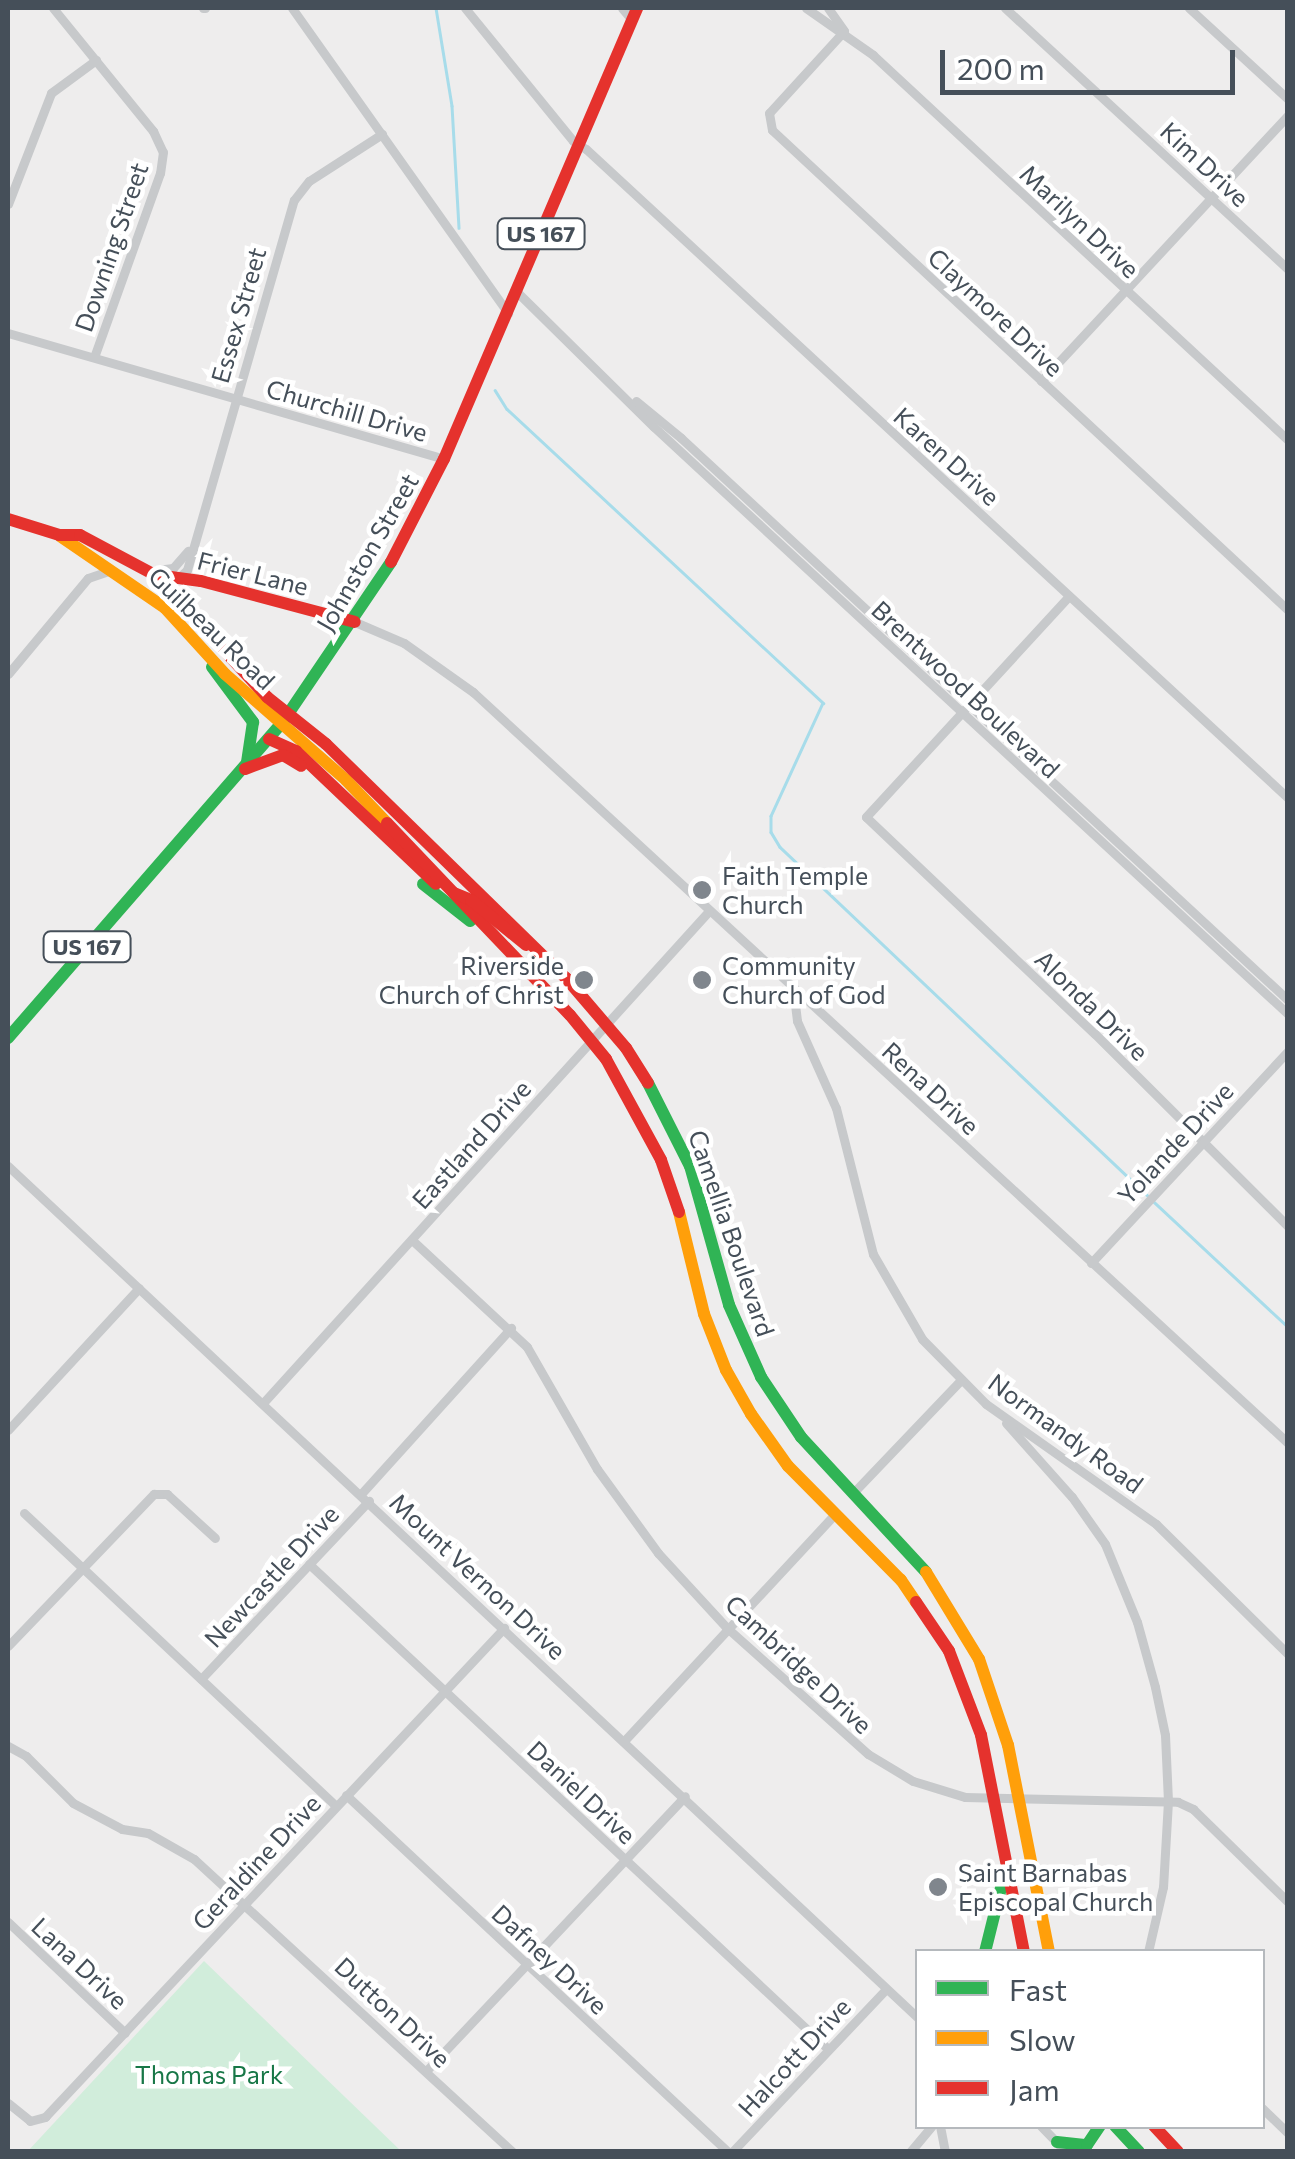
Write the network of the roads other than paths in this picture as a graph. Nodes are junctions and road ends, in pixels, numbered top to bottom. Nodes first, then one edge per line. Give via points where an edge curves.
1 (54, 8) edge
2 (292, 8) edge
3 (465, 8) edge
4 (622, 8) edge
5 (806, 8) edge
6 (828, 8) edge
7 (1006, 8) edge
8 (1189, 8) edge
9 (634, 14) edge
10 (844, 31) junction
11 (96, 60) junction
12 (1288, 99) edge
13 (1288, 114) edge
14 (382, 134) junction
15 (579, 145) junction
16 (1214, 198) junction
17 (8, 204) edge
18 (1288, 268) edge
19 (1126, 291) junction
20 (517, 292) junction
21 (508, 313) junction
22 (8, 332) edge
23 (94, 357) junction
24 (1041, 381) junction
25 (235, 398) junction
26 (1288, 440) edge
27 (444, 459) junction
28 (8, 520) edge
29 (59, 535) junction
30 (190, 549) junction
31 (84, 552) junction
32 (113, 570) junction
33 (149, 571) junction
34 (88, 578) junction
35 (178, 578) junction
36 (1069, 596) junction
37 (1288, 610) edge
38 (356, 622) junction
39 (205, 654) junction
40 (8, 674) edge
41 (965, 708) junction
42 (286, 718) junction
43 (269, 738) junction
44 (244, 769) junction
45 (1288, 798) edge
46 (448, 890) junction
47 (710, 911) junction
48 (487, 931) junction
49 (537, 950) junction
50 (794, 988) junction
51 (1288, 1000) edge
52 (1288, 1014) edge
53 (607, 1023) junction
54 (8, 1038) edge
55 (592, 1039) junction
56 (1288, 1052) edge
57 (1204, 1142) junction
58 (8, 1166) edge
59 (1288, 1226) edge
60 (412, 1240) junction
61 (1091, 1263) junction
62 (139, 1288) junction
63 (510, 1328) junction
64 (960, 1380) junction
65 (263, 1404) junction
66 (994, 1410) junction
67 (8, 1430) edge
68 (1288, 1443) edge
69 (853, 1493) junction
70 (365, 1497) junction
71 (24, 1512) dead end
72 (835, 1514) junction
73 (216, 1538) dead end
74 (310, 1564) junction
75 (82, 1567) junction
76 (504, 1628) junction
77 (726, 1628) junction
78 (8, 1646) edge
79 (1288, 1654) edge
80 (201, 1678) junction
81 (446, 1690) junction
82 (624, 1741) junction
83 (8, 1746) edge
84 (346, 1795) junction
85 (685, 1796) junction
86 (995, 1800) junction
87 (1019, 1801) junction
88 (1168, 1801) junction
89 (336, 1806) junction
90 (625, 1860) junction
91 (1006, 1869) junction
92 (1288, 1902) edge
93 (245, 1903) junction
94 (8, 1922) edge
95 (986, 1949) edge
96 (1023, 1949) edge
97 (1048, 1949) edge
98 (1149, 1949) edge
99 (527, 1964) junction
100 (886, 1989) junction
101 (915, 2015) edge
102 (125, 2033) junction
103 (828, 2049) junction
104 (427, 2070) junction
105 (8, 2103) edge
106 (1265, 2111) edge
107 (929, 2129) edge
108 (1044, 2129) edge
109 (1098, 2129) edge
110 (1118, 2129) edge
111 (1157, 2129) edge
112 (1288, 2134) edge
113 (1062, 2147) edge
114 (513, 2152) edge
115 (730, 2152) edge
116 (910, 2152) edge
117 (1138, 2152) edge
118 (1178, 2152) edge

1 - 11 street, Downing Street
2 - 14 street
3 - 15 street, Karen Drive
4 - 9 street
5 - 10 street, Marilyn Drive
6 - 10 street, Marilyn Drive
7 - 16 street, Kim Drive
8 - 12 street
9 - 15 main road, Johnston Street / US 167
10 - 19 street, Marilyn Drive
10 - 24 street, Claymore Drive via 769,113 770,128
11 - 17 street via 51,93
11 - 23 street, Downing Street via 156,135 164,158
13 - 16 street
14 - 21 street
14 - 25 street, Essex Street via 294,200
15 - 20 main road, Johnston Street / US 167
15 - 36 street, Karen Drive
16 - 18 street, Kim Drive
16 - 19 street
19 - 24 street
19 - 26 street, Marilyn Drive
20 - 21 main road, Johnston Street / US 167
20 - 41 street, Brentwood Boulevard via 654,427
21 - 27 main road, Johnston Street / US 167
22 - 23 street, Churchill Drive
23 - 25 street, Churchill Drive
24 - 37 street, Claymore Drive
25 - 27 street, Churchill Drive
25 - 30 street, Essex Street
27 - 38 main road, Johnston Street / US 167
28 - 29 main road, Guilbeau Road
29 - 31 main road, Guilbeau Road
29 - 33 main road, Guilbeau Road via 80,535
30 - 33 street via 173,568
30 - 35 street, Essex Street via 187,570
31 - 32 main road, Guilbeau Road
31 - 33 main road, Frier Lane via 134,573
31 - 34 street
32 - 34 street
32 - 39 main road, Guilbeau Road via 165,608
33 - 35 main road, Frier Lane
33 - 42 main road, Guilbeau Road
34 - 40 street
35 - 38 main road, Frier Lane
36 - 41 street
36 - 45 street, Karen Drive
38 - 42 main road, Johnston Street / US 167
38 - 47 street, Rena Drive via 455,677
39 - 42 main road, Guilbeau Road
39 - 44 main road via 253,722
41 - 51 street, Brentwood Boulevard
41 - 52 street, Brentwood Boulevard
41 - 57 street, Alonda Drive via 866,818
42 - 43 main road, Johnston Street / US 167
42 - 46 main road, Camellia Boulevard
42 - 49 main road, Camellia Boulevard
43 - 44 main road, Johnston Street / US 167
43 - 46 main road via 292,747 420,872
44 - 48 main road via 272,756 293,759 401,865
44 - 54 main road, Johnston Street / US 167
46 - 48 main road, Camellia Boulevard
46 - 49 main road
47 - 50 street, Rena Drive
47 - 53 street, Eastland Drive
48 - 55 main road, Camellia Boulevard
49 - 53 main road, Camellia Boulevard
50 - 61 street, Rena Drive
50 - 64 street, Normandy Road via 797,1021 836,1108 873,1254 906,1317
53 - 55 street, Eastland Drive
53 - 69 main road, Camellia Boulevard via 662,1105 690,1166 729,1304 761,1377 801,1438
55 - 60 street, Eastland Drive
55 - 72 main road, Camellia Boulevard via 661,1160 726,1370 767,1438
56 - 57 street, Yolande Drive
57 - 59 street, Alonda Drive
57 - 61 street, Yolande Drive
58 - 62 street, Mount Vernon Drive
60 - 63 street, Cambridge Drive
60 - 65 street, Eastland Drive
61 - 68 street, Rena Drive
62 - 65 street, Mount Vernon Drive
62 - 67 street
63 - 70 street, Newcastle Drive
63 - 77 street, Cambridge Drive via 632,1522
64 - 66 street, Normandy Road
64 - 69 street
65 - 70 street, Mount Vernon Drive
66 - 79 street, Normandy Road via 1156,1524
66 - 88 street via 1072,1497 1114,1560 1156,1687
69 - 87 main road, Camellia Boulevard via 901,1541 954,1611 993,1692
70 - 74 street, Newcastle Drive
70 - 76 street, Mount Vernon Drive
71 - 75 street
72 - 77 street
72 - 86 main road, Camellia Boulevard via 890,1566 936,1626 972,1707
73 - 75 street via 167,1494 154,1494
74 - 80 street, Newcastle Drive
74 - 81 street, Daniel Drive
75 - 78 street
75 - 80 street
76 - 81 street, Geraldine Drive
76 - 82 street, Mount Vernon Drive
77 - 82 street
77 - 86 street, Cambridge Drive via 886,1767 936,1789
80 - 89 street
81 - 84 street, Geraldine Drive
81 - 90 street, Daniel Drive
82 - 85 street, Mount Vernon Drive
83 - 93 street, Dutton Drive via 73,1803 194,1858
84 - 89 street, Geraldine Drive
84 - 99 street, Dafney Drive
85 - 90 street
85 - 100 street, Mount Vernon Drive
86 - 87 street, Cambridge Drive
86 - 91 main road, Camellia Boulevard
87 - 88 street, Cambridge Drive
87 - 97 main road, Camellia Boulevard
88 - 92 street via 1192,1809
88 - 98 street via 1162,1887
89 - 93 street, Geraldine Drive
90 - 99 street
90 - 103 street, Daniel Drive
91 - 95 main road
91 - 96 main road, Camellia Boulevard
93 - 102 street, Geraldine Drive
93 - 104 street, Dutton Drive
94 - 102 street, Lana Drive
99 - 104 street
99 - 115 street, Dafney Drive
100 - 101 street, Mount Vernon Drive
100 - 103 street, Halcott Drive
102 - 105 street, Geraldine Drive via 38,2122
103 - 115 street, Halcott Drive
104 - 114 street, Dutton Drive
106 - 112 street
107 - 116 street
108 - 113 street
109 - 113 main road via 1087,2144
110 - 117 main road
111 - 118 main road

